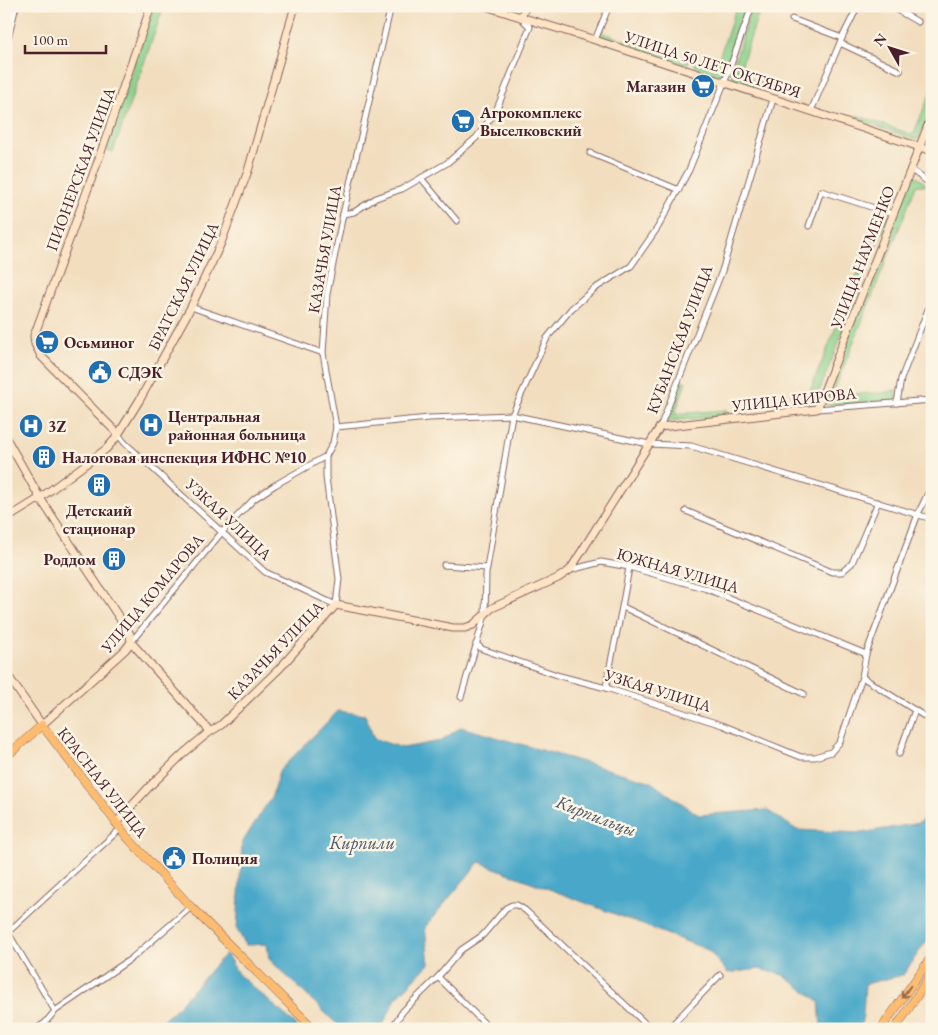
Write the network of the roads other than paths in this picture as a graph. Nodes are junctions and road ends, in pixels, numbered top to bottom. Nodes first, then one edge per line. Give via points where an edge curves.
1 (16, 6) edge
2 (151, 6) edge
3 (295, 6) edge
4 (392, 6) edge
5 (485, 6) edge
6 (526, 6) edge
7 (609, 6) edge
8 (752, 6) edge
9 (858, 6) edge
10 (890, 6) edge
11 (521, 17) junction
12 (792, 19) dead end
13 (918, 22) dead end
14 (595, 40) junction
15 (841, 40) junction
16 (6, 47) edge
17 (900, 71) dead end
18 (724, 82) junction
19 (773, 99) junction
20 (812, 111) junction
21 (932, 114) edge
22 (919, 146) junction
23 (932, 151) edge
24 (590, 153) dead end
25 (910, 169) junction
26 (421, 178) junction
27 (932, 185) edge
28 (679, 190) junction
29 (343, 214) junction
30 (893, 214) junction
31 (457, 221) dead end
32 (809, 226) dead end
33 (932, 299) edge
34 (191, 307) junction
35 (34, 340) joint
36 (322, 353) junction
37 (932, 400) edge
38 (897, 403) junction
39 (817, 409) junction
40 (512, 415) junction
41 (336, 427) junction
42 (660, 427) junction
43 (118, 434) junction
44 (6, 438) edge
45 (649, 444) junction
46 (326, 456) junction
47 (932, 485) edge
48 (40, 498) junction
49 (878, 502) junction
50 (686, 511) dead end
51 (918, 514) junction
52 (6, 519) edge
53 (932, 519) edge
54 (222, 532) junction
55 (444, 565) dead end
56 (629, 567) junction
57 (487, 568) junction
58 (570, 570) junction
59 (336, 606) junction
60 (623, 607) junction
61 (485, 615) junction
62 (131, 642) junction
63 (476, 644) junction
64 (866, 654) junction
65 (6, 674) edge
66 (862, 677) junction
67 (606, 688) junction
68 (804, 694) dead end
69 (462, 697) dead end
70 (915, 710) junction
71 (932, 721) edge
72 (42, 725) junction
73 (208, 733) junction
74 (899, 754) dead end
75 (6, 757) edge
76 (118, 826) junction
77 (191, 907) junction
78 (7, 932) edge
79 (932, 956) edge
80 (932, 973) edge
81 (720, 975) dead end
82 (438, 977) junction
83 (55, 1011) junction
84 (36, 1029) edge
85 (314, 1029) edge
86 (391, 1029) edge
87 (490, 1029) edge
88 (651, 1029) edge
89 (668, 1029) edge
90 (881, 1029) edge
91 (895, 1029) edge

1 - 16 street
2 - 35 main road, ПИОНЕРСКАЯ УЛИЦА
3 - 34 main road, БРАТСКАЯ УЛИЦА via 248,171 221,243
4 - 29 street, КАЗАЧЬЯ УЛИЦА
5 - 11 main road, УЛИЦА 50 ЛЕТ ОКТЯБРЯ
6 - 11 main road
7 - 14 street
8 - 18 street
9 - 15 street
10 - 13 street
11 - 14 main road, УЛИЦА 50 ЛЕТ ОКТЯБРЯ
11 - 26 street via 530,27 496,111 476,138 447,163
12 - 15 street
14 - 18 main road, УЛИЦА 50 ЛЕТ ОКТЯБРЯ
15 - 17 street
15 - 20 street
18 - 19 main road, УЛИЦА 50 ЛЕТ ОКТЯБРЯ
18 - 28 street
19 - 20 main road, УЛИЦА 50 ЛЕТ ОКТЯБРЯ
19 - 42 street, КУБАНСКАЯ УЛИЦА via 722,271
20 - 22 main road, УЛИЦА 50 ЛЕТ ОКТЯБРЯ
21 - 22 main road, УЛИЦА НАУМЕНКО
22 - 23 main road, УЛИЦА 50 ЛЕТ ОКТЯБРЯ
22 - 25 main road, УЛИЦА НАУМЕНКО
24 - 28 street
25 - 27 street
25 - 30 main road, УЛИЦА НАУМЕНКО
26 - 29 street via 376,198 354,212
26 - 31 street
28 - 40 street via 632,266 594,289 570,309 547,338
29 - 36 street, КАЗАЧЬЯ УЛИЦА via 327,294
30 - 32 street via 821,191
30 - 39 main road, УЛИЦА НАУМЕНКО
33 - 38 street via 901,379
34 - 36 street
34 - 43 main road, БРАТСКАЯ УЛИЦА
35 - 43 main road, УЗКАЯ УЛИЦА via 41,356
36 - 41 street, КАЗАЧЬЯ УЛИЦА
37 - 38 street, УЛИЦА КИРОВА
38 - 39 street, УЛИЦА КИРОВА
39 - 42 main road, УЛИЦА КИРОВА
40 - 41 street via 429,418
40 - 45 street
40 - 57 street
41 - 46 street, КАЗАЧЬЯ УЛИЦА
42 - 45 main road, КУБАНСКАЯ УЛИЦА
43 - 48 main road, БРАТСКАЯ УЛИЦА via 106,449
43 - 54 street, УЗКАЯ УЛИЦА
44 - 48 main road
45 - 49 street via 691,446
45 - 58 main road, КУБАНСКАЯ УЛИЦА
46 - 54 street, УЛИЦА КОМАРОВА via 254,499
46 - 59 street, КАЗАЧЬЯ УЛИЦА via 339,579
47 - 51 street
48 - 52 main road, БРАТСКАЯ УЛИЦА
48 - 62 main road via 130,634
49 - 50 street via 852,563 842,572 832,572
49 - 51 street
51 - 53 street
51 - 64 street
54 - 59 street, УЗКАЯ УЛИЦА via 266,572
54 - 62 street, УЛИЦА КОМАРОВА
55 - 57 street
56 - 58 street, ЮЖНАЯ УЛИЦА via 601,562
56 - 60 street
56 - 64 street, ЮЖНАЯ УЛИЦА via 707,589
57 - 61 street
58 - 61 main road, ЮЖНАЯ УЛИЦА via 492,608
59 - 61 main road, УЗКАЯ УЛИЦА via 453,628 469,627
59 - 73 main road, КАЗАЧЬЯ УЛИЦА via 280,668 221,725
60 - 67 street
60 - 68 street
61 - 63 street
62 - 72 main road, УЛИЦА КОМАРОВА
62 - 73 main road
63 - 67 street, УЗКАЯ УЛИЦА via 482,649 560,676
63 - 69 street
64 - 66 street
65 - 72 main road, КРАСНАЯ УЛИЦА
66 - 67 street, УЗКАЯ УЛИЦА via 840,742 832,752 815,757 801,757 722,725
66 - 70 street
70 - 71 street
70 - 74 street
72 - 75 main road, УЛИЦА КОМАРОВА
72 - 76 main road, КРАСНАЯ УЛИЦА
73 - 76 main road, КАЗАЧЬЯ УЛИЦА via 150,786
76 - 77 main road, КРАСНАЯ УЛИЦА
76 - 78 street, КАЗАЧЬЯ УЛИЦА
77 - 83 street via 132,958
77 - 85 main road, КРАСНАЯ УЛИЦА
78 - 83 street
79 -> 90 main road
80 - 91 main road
81 - 89 street
82 - 86 street via 403,1011
82 - 87 street
82 - 88 street via 461,950 483,935 506,908 518,905
83 - 84 street

